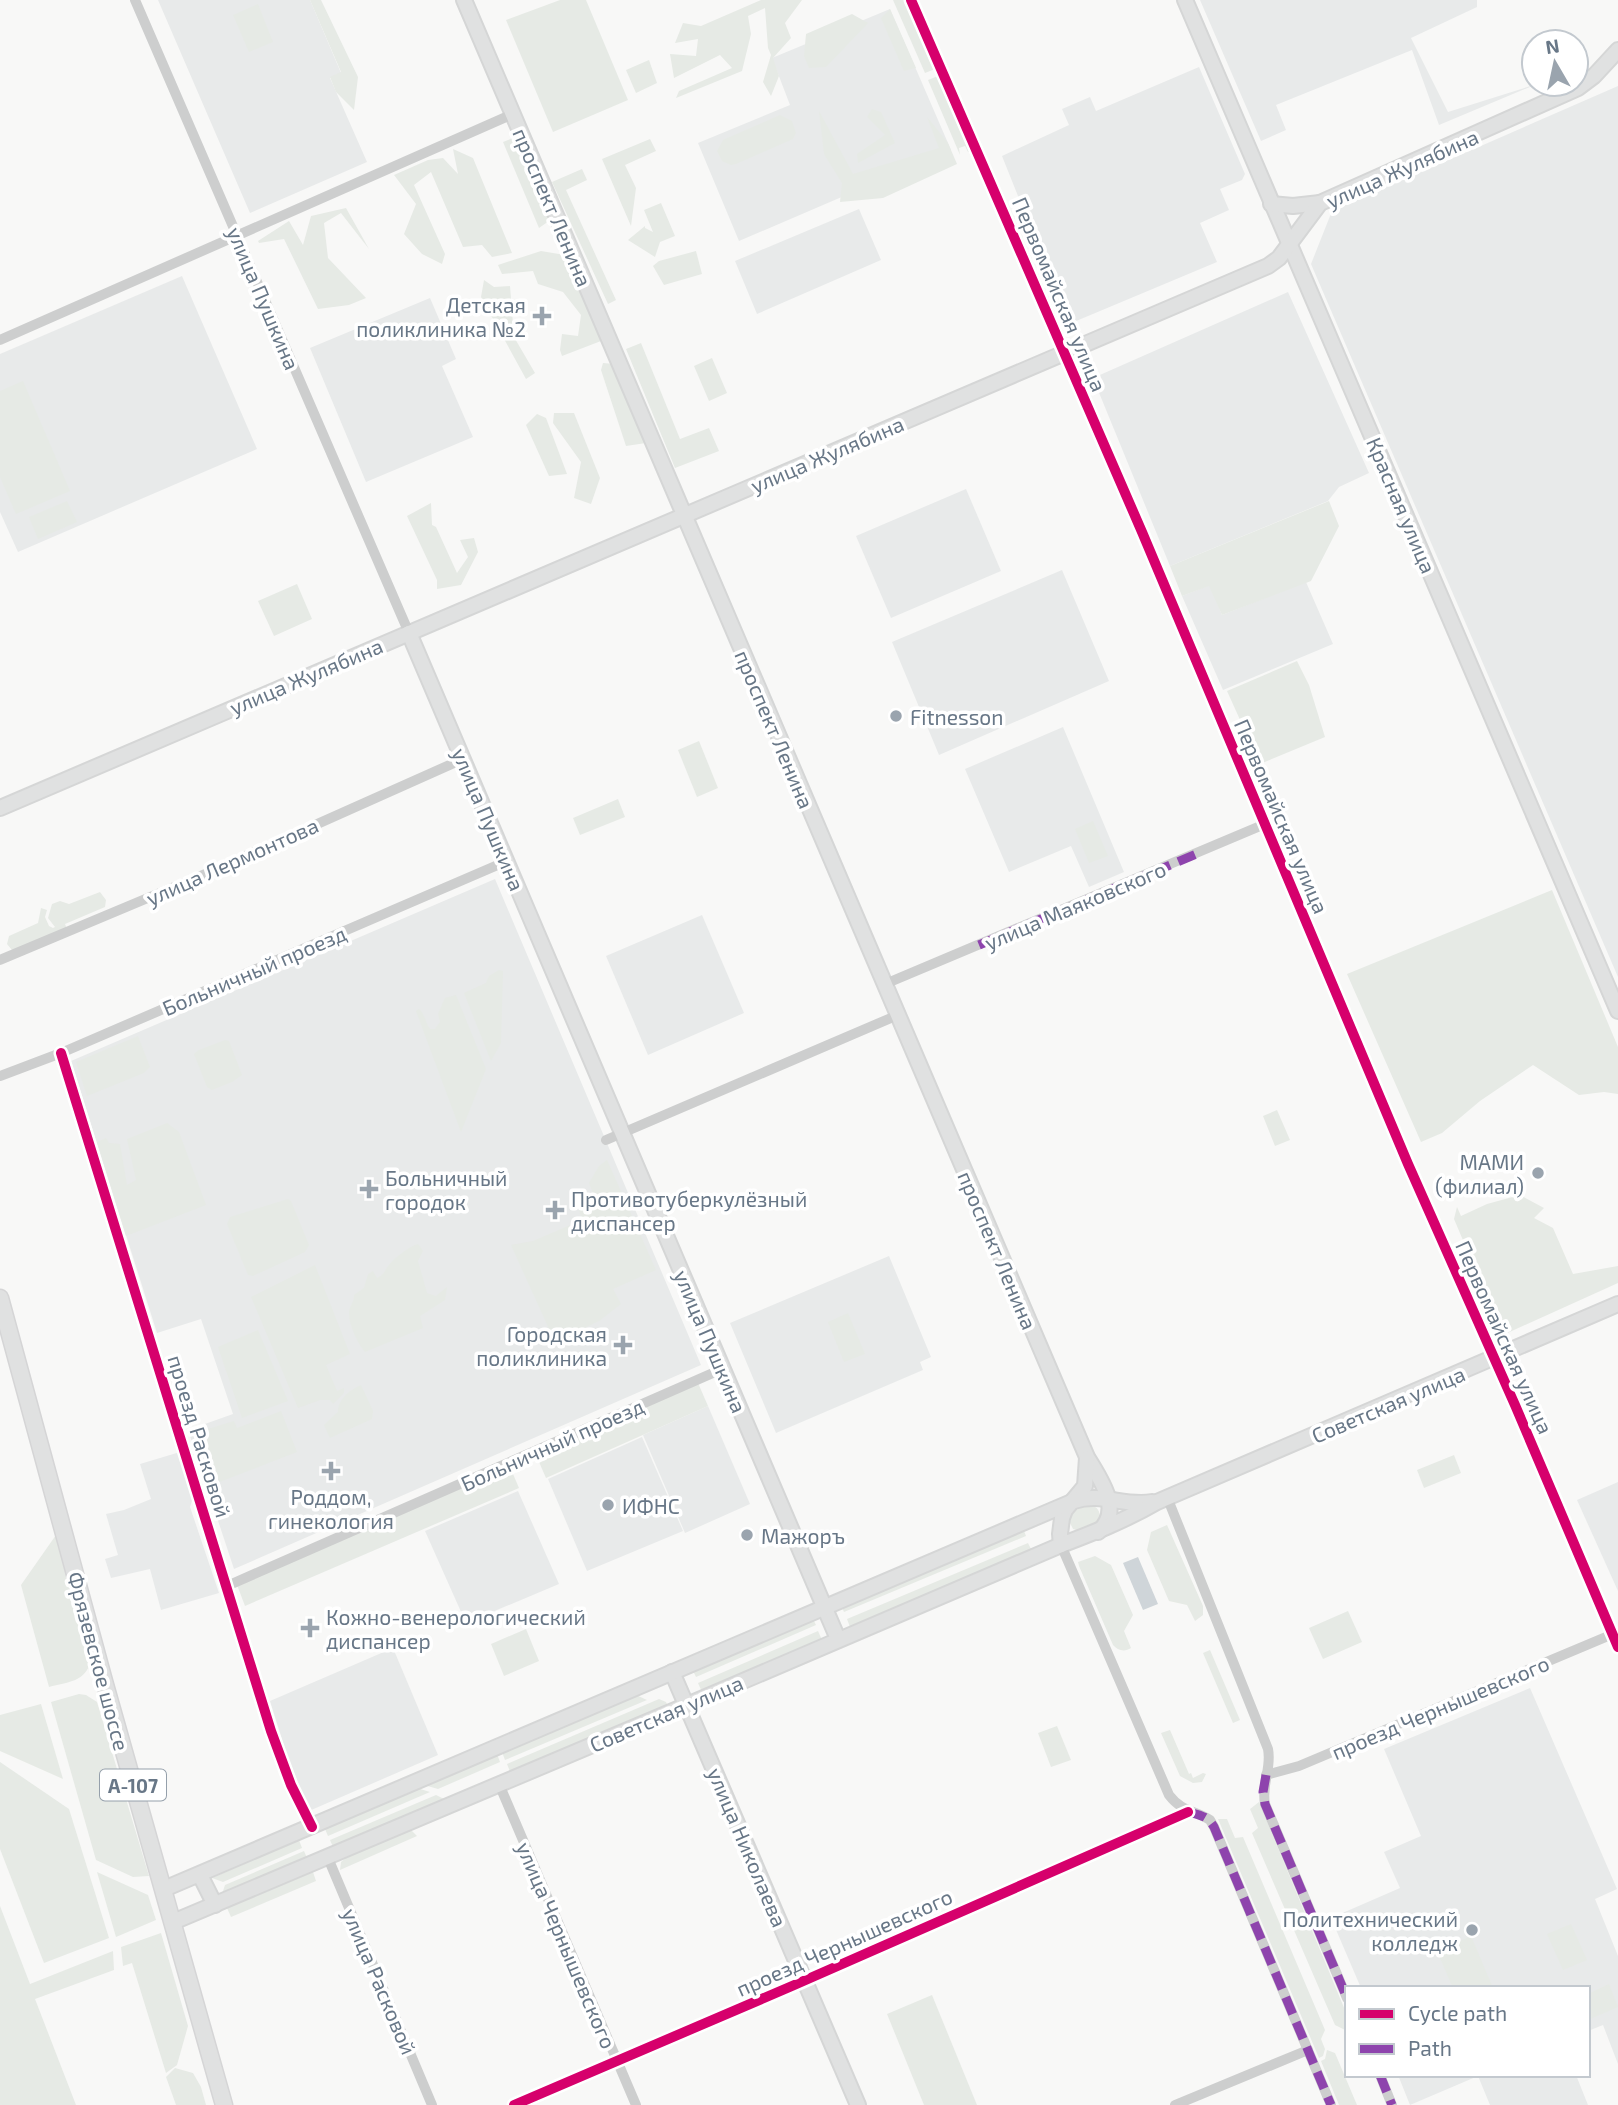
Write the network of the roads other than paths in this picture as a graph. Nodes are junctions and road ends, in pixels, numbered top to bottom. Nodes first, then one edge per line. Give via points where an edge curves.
1 (135, 0) edge
2 (464, 0) edge
3 (911, 0) edge
4 (1185, 0) edge
5 (1618, 50) edge
6 (513, 114) junction
7 (1320, 203) junction
8 (1271, 204) junction
9 (237, 234) junction
10 (1289, 245) junction
11 (0, 340) edge
12 (1065, 354) junction
13 (684, 515) junction
14 (409, 633) junction
15 (463, 759) junction
16 (0, 808) edge
17 (1265, 824) junction
18 (507, 861) junction
19 (0, 960) edge
20 (885, 984) junction
21 (1618, 1011) edge
22 (898, 1015) junction
23 (61, 1052) junction
24 (0, 1076) edge
25 (623, 1133) junction
26 (606, 1140) dead end
27 (0, 1298) edge
28 (1618, 1304) edge
29 (1494, 1359) junction
30 (722, 1369) junction
31 (1087, 1457) junction
32 (1108, 1499) junction
33 (1162, 1499) junction
34 (1074, 1501) junction
35 (1062, 1518) junction
36 (1098, 1532) junction
37 (1078, 1538) junction
38 (1061, 1545) junction
39 (227, 1586) junction
40 (824, 1607) junction
41 (1613, 1634) junction
42 (838, 1639) junction
43 (1618, 1647) edge
44 (673, 1672) junction
45 (687, 1705) junction
46 (1266, 1775) junction
47 (499, 1784) junction
48 (1188, 1812) junction
49 (312, 1826) junction
50 (328, 1858) junction
51 (200, 1875) junction
52 (164, 1889) junction
53 (215, 1905) junction
54 (173, 1922) junction
55 (805, 1980) junction
56 (1345, 1993) edge
57 (1308, 2050) junction
58 (617, 2062) junction
59 (1381, 2077) edge
60 (224, 2105) edge
61 (432, 2105) edge
62 (514, 2105) edge
63 (636, 2105) edge
64 (859, 2105) edge
65 (1175, 2105) edge
66 (1331, 2105) edge
67 (1392, 2105) edge

1 - 9 street, улица Пушкина
2 - 6 main road, проспект Ленина
3 - 12 street, Первомайская улица
4 - 8 main road, Красная улица
5 - 7 main road, улица Жулябина via 1594,76 1569,93
6 - 9 street
6 - 13 main road, проспект Ленина
7 - 8 main road
7 - 10 main road, улица Жулябина
8 - 10 main road, Красная улица
9 - 11 street
9 - 14 street, улица Пушкина
10 - 12 main road, улица Жулябина via 1268,267
10 - 21 main road, Красная улица
12 - 13 main road, улица Жулябина
12 - 17 street, Первомайская улица
13 - 14 main road, улица Жулябина
13 - 20 main road, проспект Ленина
14 - 15 main road, улица Пушкина
14 - 16 main road, улица Жулябина
15 - 18 main road, улица Пушкина
15 - 19 street, улица Лермонтова
17 - 20 street, улица Маяковского
17 - 29 street, Первомайская улица
18 - 23 street, Больничный проезд
18 - 25 main road, улица Пушкина
20 - 22 main road, проспект Ленина
22 - 25 street
22 - 31 main road, проспект Ленина
23 - 24 street, Больничный проезд
23 - 39 street, проезд Расковой
25 - 26 street
25 - 30 main road, улица Пушкина
27 - 52 highway, Фрязевское шоссе / А-107
28 - 29 main road, Советская улица
29 - 33 main road, Советская улица
29 - 41 street, Первомайская улица
30 - 39 street, Больничный проезд
30 - 40 main road, улица Пушкина
31 - 32 main road, проспект Ленина
31 - 34 main road via 1085,1486
32 - 33 main road, Советская улица via 1134,1504
32 - 34 main road
32 - 36 main road via 1111,1514
33 - 36 main road, Советская улица
33 - 46 street via 1268,1749
34 - 35 main road
34 - 40 main road, Советская улица
35 - 37 main road via 1065,1529
35 - 38 main road
36 - 37 main road, Советская улица
37 - 38 main road, Советская улица
38 - 42 main road, Советская улица
38 - 48 street via 1169,1795
39 - 49 street, проезд Расковой via 278,1751
40 - 42 main road, улица Пушкина
40 - 44 main road, Советская улица
41 - 43 street, Первомайская улица
41 - 46 street, проезд Чернышевского via 1299,1766
42 - 45 main road, Советская улица
44 - 45 main road, улица Николаева
44 - 49 main road, Советская улица
45 - 47 main road, Советская улица
45 - 55 main road, улица Николаева
46 - 56 street via 1265,1804
47 - 50 main road, Советская улица
47 - 58 street, улица Чернышевского
48 - 55 street, проезд Чернышевского
48 - 57 street via 1210,1820
49 - 51 main road, Советская улица
50 - 53 main road, Советская улица
50 - 61 street, улица Расковой
51 - 52 main road, Советская улица
51 - 53 main road
52 - 54 highway, Фрязевское шоссе / А-107
53 - 54 main road, Советская улица
54 - 60 highway, Фрязевское шоссе / А-107
55 - 58 street, проезд Чернышевского
55 - 64 main road, улица Николаева
57 - 65 street
57 - 66 street
58 - 62 street, проезд Чернышевского
58 - 63 street, улица Чернышевского
59 - 67 street

